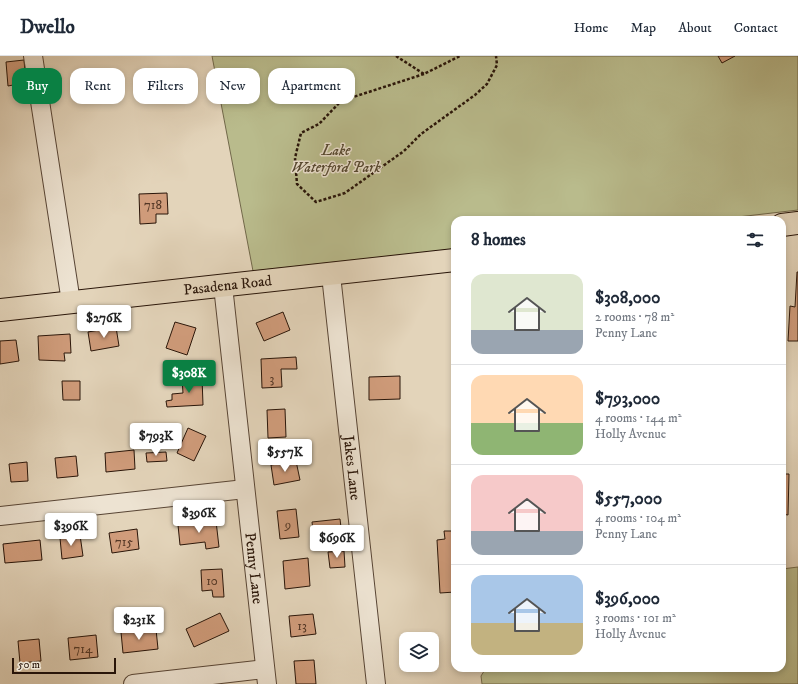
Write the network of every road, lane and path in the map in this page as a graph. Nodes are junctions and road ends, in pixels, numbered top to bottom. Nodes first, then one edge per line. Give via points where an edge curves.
1 (33, 56) edge
2 (396, 56) edge
3 (460, 56) edge
4 (496, 56) edge
5 (424, 74) junction
6 (798, 223) edge
7 (786, 224) edge
8 (451, 260) edge
9 (330, 275) junction
10 (223, 286) junction
11 (71, 302) junction
12 (0, 310) edge
13 (245, 489) junction
14 (0, 516) edge
15 (266, 676) edge
16 (133, 684) edge
17 (376, 684) edge

1 - 11 street
2 - 5 path
3 - 5 path
4 - 5 path via 496,65 487,84 421,134 404,151 345,193 316,202 297,184 295,158 301,133 319,124 342,100
6 - 7 main road
8 - 9 main road, Pasadena Road
9 - 10 main road, Pasadena Road
9 - 17 street, Jakes Lane
10 - 11 main road, Pasadena Road
10 - 13 street, Penny Lane
11 - 12 main road, Pasadena Road
13 - 14 street
13 - 15 street, Penny Lane
15 - 16 street

